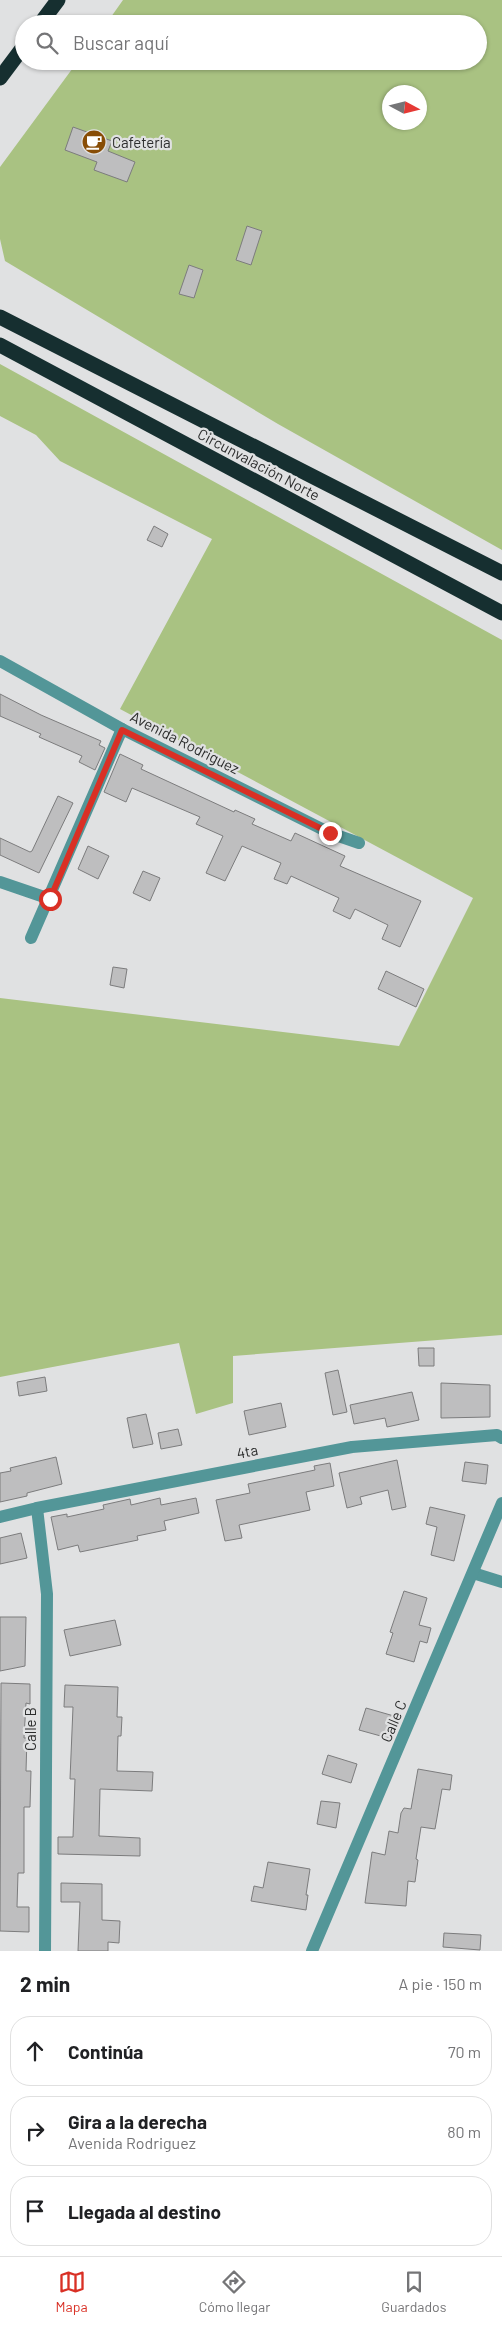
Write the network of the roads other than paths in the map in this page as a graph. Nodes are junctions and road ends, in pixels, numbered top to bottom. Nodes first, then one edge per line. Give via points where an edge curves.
1 (58, 0) edge
2 (47, 15) edge
3 (15, 58) edge
4 (0, 78) edge
5 (0, 317) edge
6 (0, 346) edge
7 (502, 573) edge
8 (502, 613) edge
9 (0, 661) edge
10 (122, 730) junction
11 (360, 843) dead end
12 (0, 882) edge
13 (50, 899) junction
14 (32, 938) dead end
15 (502, 1438) edge
16 (502, 1503) edge
17 (36, 1508) junction
18 (0, 1517) edge
19 (473, 1573) junction
20 (502, 1582) edge
21 (45, 1951) edge
22 (312, 1951) edge

1 - 2 highway
3 - 4 highway
5 - 7 highway, Circunvalación Norte
6 - 8 highway, Circunvalación Norte
9 - 10 street, Avenida Rodriguez
10 - 11 street, Avenida Rodriguez via 330,833
10 - 13 street
12 - 13 street
13 - 14 street
15 - 17 street, 4ta via 497,1435 352,1448
16 - 19 street, Calle C
17 - 18 street, 4ta
17 - 21 street, Calle B via 47,1594
19 - 20 street
19 - 22 street, Calle C

